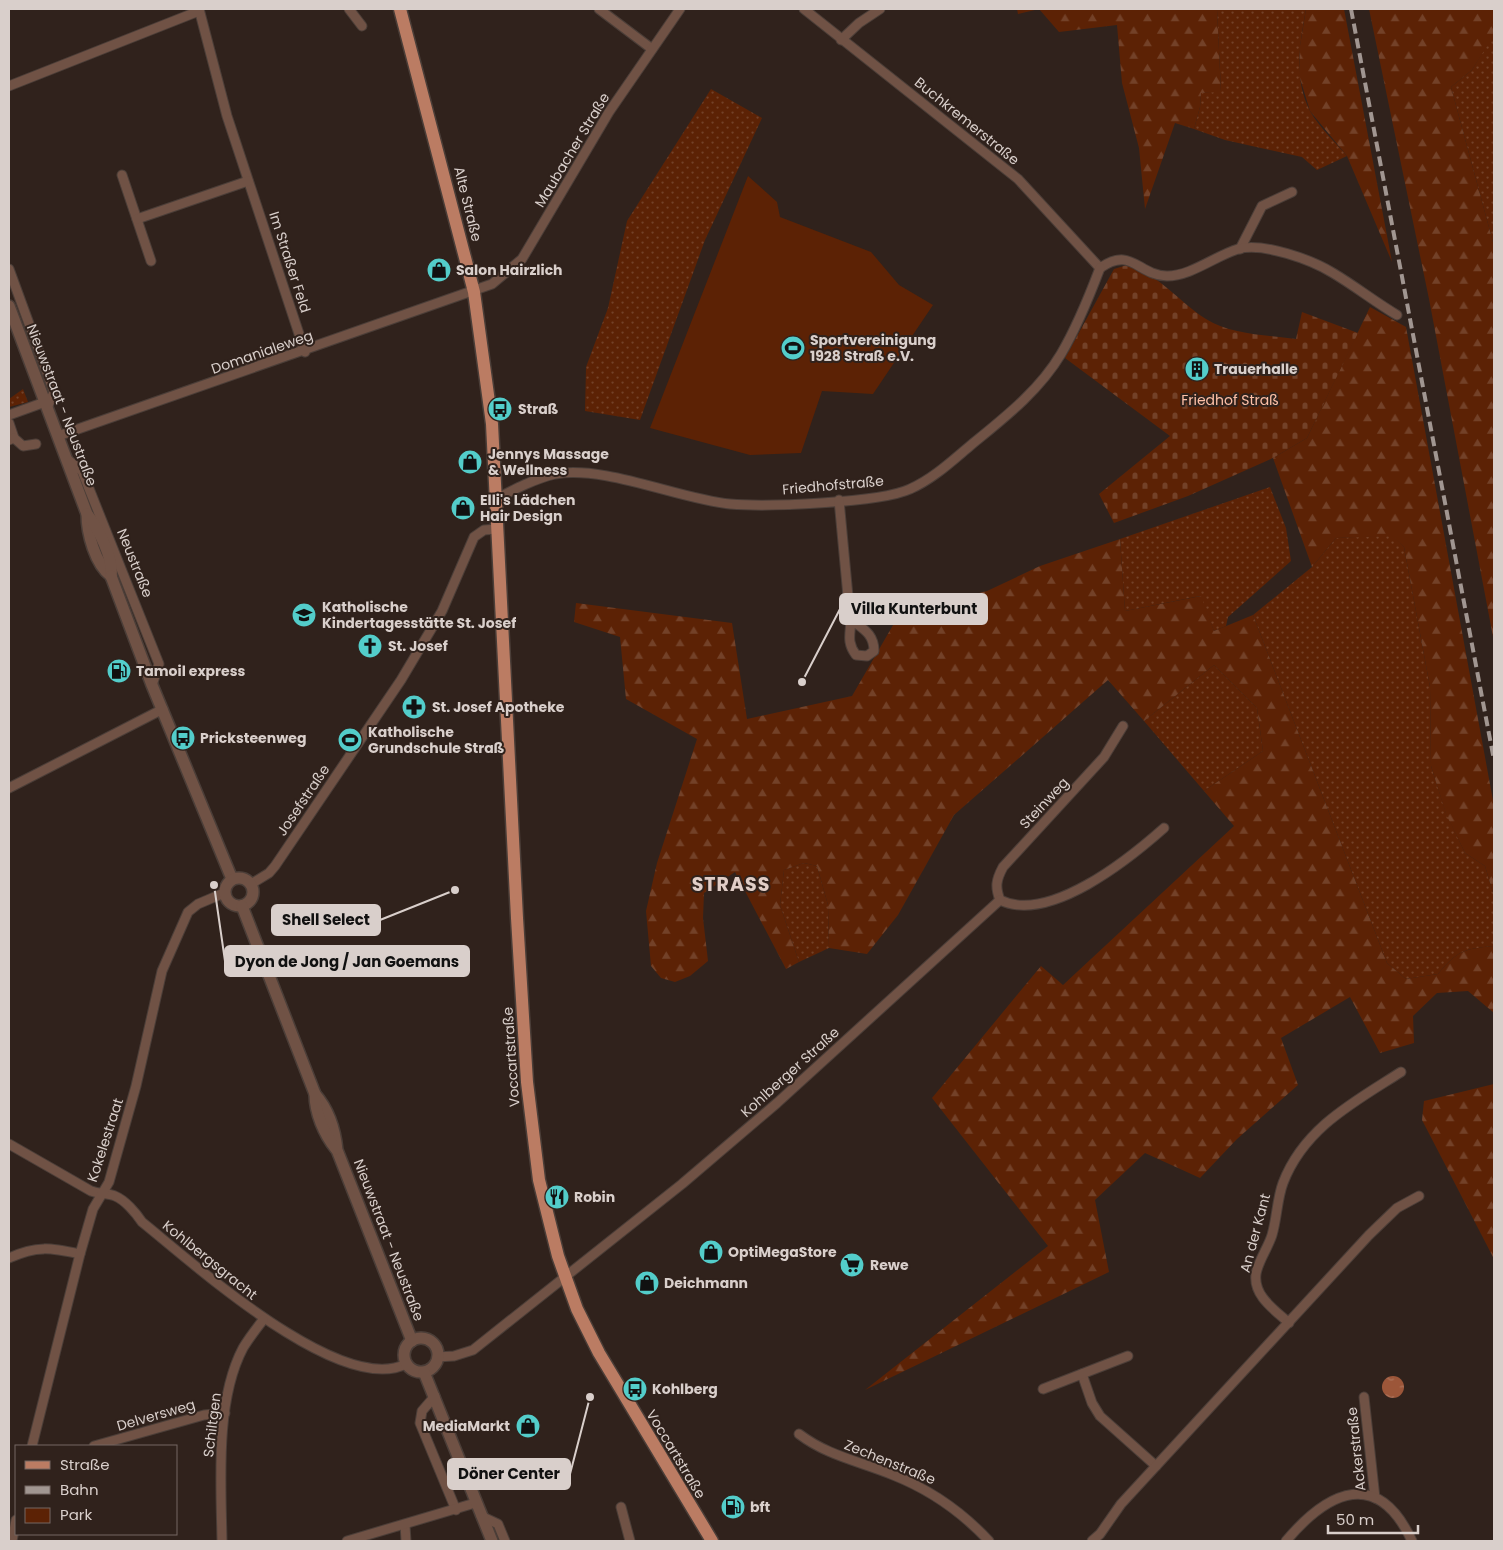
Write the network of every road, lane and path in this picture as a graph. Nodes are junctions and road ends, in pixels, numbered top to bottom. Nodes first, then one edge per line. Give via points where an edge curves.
1 (349, 9) edge
2 (400, 9) edge
3 (600, 9) edge
4 (680, 9) edge
5 (804, 9) edge
6 (880, 9) edge
7 (199, 10) edge
8 (362, 26) dead end
9 (841, 40) junction
10 (652, 49) junction
11 (9, 86) edge
12 (122, 175) dead end
13 (248, 181) junction
14 (1292, 192) dead end
15 (137, 220) junction
16 (1240, 249) junction
17 (151, 261) dead end
18 (9, 268) edge
19 (1100, 268) junction
20 (474, 292) junction
21 (9, 306) edge
22 (1397, 315) dead end
23 (304, 352) junction
24 (46, 405) junction
25 (9, 415) edge
26 (9, 423) edge
27 (58, 436) junction
28 (11, 439) edge
29 (36, 444) dead end
30 (66, 458) junction
31 (496, 499) junction
32 (839, 500) junction
33 (497, 529) junction
34 (853, 621) dead end
35 (152, 686) junction
36 (163, 709) junction
37 (1122, 726) dead end
38 (9, 788) edge
39 (1164, 828) dead end
40 (232, 879) junction
41 (250, 884) junction
42 (224, 894) junction
43 (1000, 900) junction
44 (242, 906) junction
45 (1401, 1072) dead end
46 (9, 1144) edge
47 (101, 1195) junction
48 (1419, 1196) dead end
49 (80, 1254) junction
50 (9, 1258) edge
51 (565, 1278) junction
52 (263, 1320) junction
53 (1289, 1323) junction
54 (412, 1341) junction
55 (1128, 1356) dead end
56 (437, 1357) junction
57 (406, 1364) junction
58 (424, 1372) junction
59 (1082, 1374) junction
60 (1043, 1389) dead end
61 (435, 1396) junction
62 (1364, 1397) dead end
63 (225, 1413) junction
64 (799, 1434) dead end
65 (32, 1445) edge
66 (98, 1445) edge
67 (1156, 1466) junction
68 (1375, 1498) junction
69 (475, 1503) junction
70 (621, 1507) dead end
71 (456, 1510) junction
72 (481, 1516) junction
73 (15, 1525) edge
74 (405, 1525) junction
75 (12, 1541) edge
76 (222, 1541) edge
77 (348, 1541) edge
78 (406, 1541) edge
79 (492, 1541) edge
80 (505, 1541) edge
81 (630, 1541) edge
82 (712, 1541) edge
83 (989, 1541) edge
84 (1092, 1541) edge
85 (1286, 1541) edge
86 (1412, 1541) edge

1 - 8 street
2 - 20 main road, Alte Straße
3 - 10 street
4 - 10 street, Maubacher Straße
5 - 9 street, Buchkremerstraße
6 - 9 street
7 - 11 street
7 - 13 street, Im Straßer Feld
9 - 19 street, Buchkremerstraße via 1018,179
10 - 20 street, Maubacher Straße via 609,112 522,259 492,284
12 - 15 street
13 - 15 street
13 - 23 street, Im Straßer Feld
14 - 16 street via 1262,206
15 - 17 street
16 - 19 street via 1166,276 1120,258
16 - 22 street via 1273,251 1310,262 1332,272
18 - 24 street via 54,392
19 - 32 street, Friedhofstraße via 1062,354 1018,406 931,477 910,490
20 - 23 street, Domanialeweg
20 - 31 main road, Alte Straße via 492,424
21 - 24 street, Nieuwstraat - Neustraße
23 - 27 street, Domanialeweg
24 - 25 street
24 - 27 street, Nieuwstraat - Neustraße
26 - 28 street
27 - 30 street, Nieuwstraat - Neustraße
28 - 29 street via 23,446
30 - 35 street, Nieuwstraat - Neustraße via 87,514 87,528 103,571 111,576
30 - 35 street, Neustraße via 82,471 159,664
31 - 32 street, Friedhofstraße via 542,478 579,474 603,476 730,504
31 - 33 main road, Alte Straße
32 - 34 street
33 - 41 street, Josefstraße via 484,530 474,537 442,611 401,680 275,866
33 - 51 main road, Voccartstraße via 517,928 531,1127 539,1180
35 - 36 street
36 - 38 street
36 - 40 street
37 - 43 street, Steinweg via 1104,757 1002,867 995,888
39 - 43 street via 1123,862 1052,901 1013,906
40 - 41 street via 242,878
40 - 42 street via 225,886
41 - 44 street via 252,898
42 - 44 street via 230,903
42 - 47 street, Kokelestraat via 198,904 188,912 162,972 136,1086 109,1182
43 - 51 street, Kohlberger Straße via 777,1103
44 - 54 street, Nieuwstraat - Neustraße via 315,1094 336,1136 337,1150
45 - 53 street, An der Kant via 1349,1105 1318,1130 1294,1161 1282,1184 1272,1235 1256,1275 1257,1287
46 - 47 street, Kohlbergsgracht
47 - 49 street, Kokelestraat
47 - 52 street, Kohlbergsgracht via 115,1196 142,1222
48 - 53 street via 1397,1208 1369,1235
49 - 50 street via 46,1247
49 - 65 street, Kokelestraat
51 - 56 street, Kohlberger Straße via 473,1350
51 - 82 main road, Voccartstraße via 599,1353
52 - 57 street, Kohlbergsgracht via 345,1361 378,1370 390,1370
52 - 63 street, Schiltgen via 243,1349 235,1368
53 - 67 street
54 - 56 street via 422,1339 431,1342
54 - 57 street via 404,1352
55 - 59 street
56 - 58 street via 435,1365
57 - 58 street via 414,1371
58 - 61 street
59 - 60 street
59 - 67 street via 1100,1416
61 - 69 street
61 - 71 street via 422,1411 420,1423
62 - 68 street, Ackerstraße
63 - 66 street, Delversweg via 197,1417
63 - 76 street, Schiltgen via 221,1452
64 - 83 street, Zechenstraße via 818,1448 891,1474 940,1498
67 - 84 street
68 - 85 street, Ackerstraße via 1344,1495 1330,1502
68 - 86 street, Ackerstraße via 1397,1513
69 - 71 street
69 - 72 street
70 - 81 street
71 - 74 street
72 - 79 street
72 - 80 street via 498,1524
73 - 75 street
74 - 77 street
74 - 78 street

